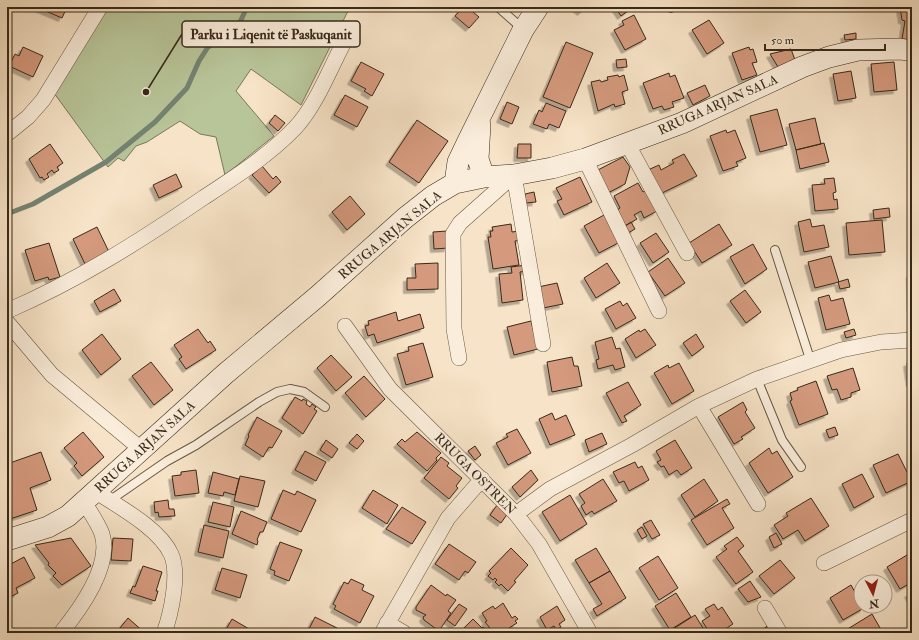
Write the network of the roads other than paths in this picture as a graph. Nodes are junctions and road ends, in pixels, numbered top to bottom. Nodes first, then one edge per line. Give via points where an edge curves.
1 (100, 7) edge
2 (498, 7) edge
3 (538, 7) edge
4 (523, 30) junction
5 (343, 44) dead end
6 (912, 51) edge
7 (482, 114) junction
8 (7, 134) edge
9 (627, 143) junction
10 (585, 159) junction
11 (514, 175) junction
12 (484, 177) junction
13 (455, 183) junction
14 (775, 250) dead end
15 (687, 253) dead end
16 (7, 311) edge
17 (659, 311) dead end
18 (7, 322) edge
19 (345, 326) dead end
20 (912, 340) edge
21 (543, 344) dead end
22 (458, 358) dead end
23 (810, 359) junction
24 (757, 378) junction
25 (699, 406) junction
26 (324, 407) dead end
27 (141, 449) junction
28 (801, 467) dead end
29 (482, 480) junction
30 (96, 498) junction
31 (758, 504) dead end
32 (516, 514) junction
33 (911, 523) edge
34 (7, 540) edge
35 (824, 563) dead end
36 (765, 608) dead end
37 (384, 628) edge
38 (61, 633) edge
39 (164, 633) edge
40 (404, 633) edge
41 (590, 633) edge
42 (780, 633) edge

1 - 8 street via 43,100 28,117
2 - 4 lane
3 - 4 street
4 - 7 street
5 - 16 street via 313,102 296,127 275,146 246,169 100,264 49,293
6 - 9 street, RRUGA ARJAN SALA via 858,50 829,57 682,123
7 - 12 street via 478,160
7 - 13 street via 458,162
9 - 10 street, RRUGA ARJAN SALA
9 - 15 street
10 - 11 street, RRUGA ARJAN SALA
10 - 17 street
11 - 12 street, RRUGA ARJAN SALA
11 - 21 street
11 - 22 street via 460,223 453,234 454,329
12 - 13 street, RRUGA ARJAN SALA
13 - 27 street, RRUGA ARJAN SALA via 405,218
14 - 23 lane
18 - 27 street via 52,375
19 - 29 street, RRUGA OSTREN via 390,389
20 - 23 street via 869,344
23 - 24 street
24 - 25 street
24 - 28 lane via 782,440
25 - 31 street
25 - 32 street via 550,489
26 - 30 lane via 304,392 290,389 277,392 196,445
27 - 30 street, RRUGA ARJAN SALA
29 - 32 street, RRUGA OSTREN
29 - 37 street via 448,518
30 - 34 street, RRUGA ARJAN SALA via 48,527
30 - 38 street via 104,555 88,593
30 - 39 street via 155,533 172,555 175,568 172,603
32 - 41 street, RRUGA OSTREN via 539,544
33 - 35 street
36 - 42 street
37 - 40 street

